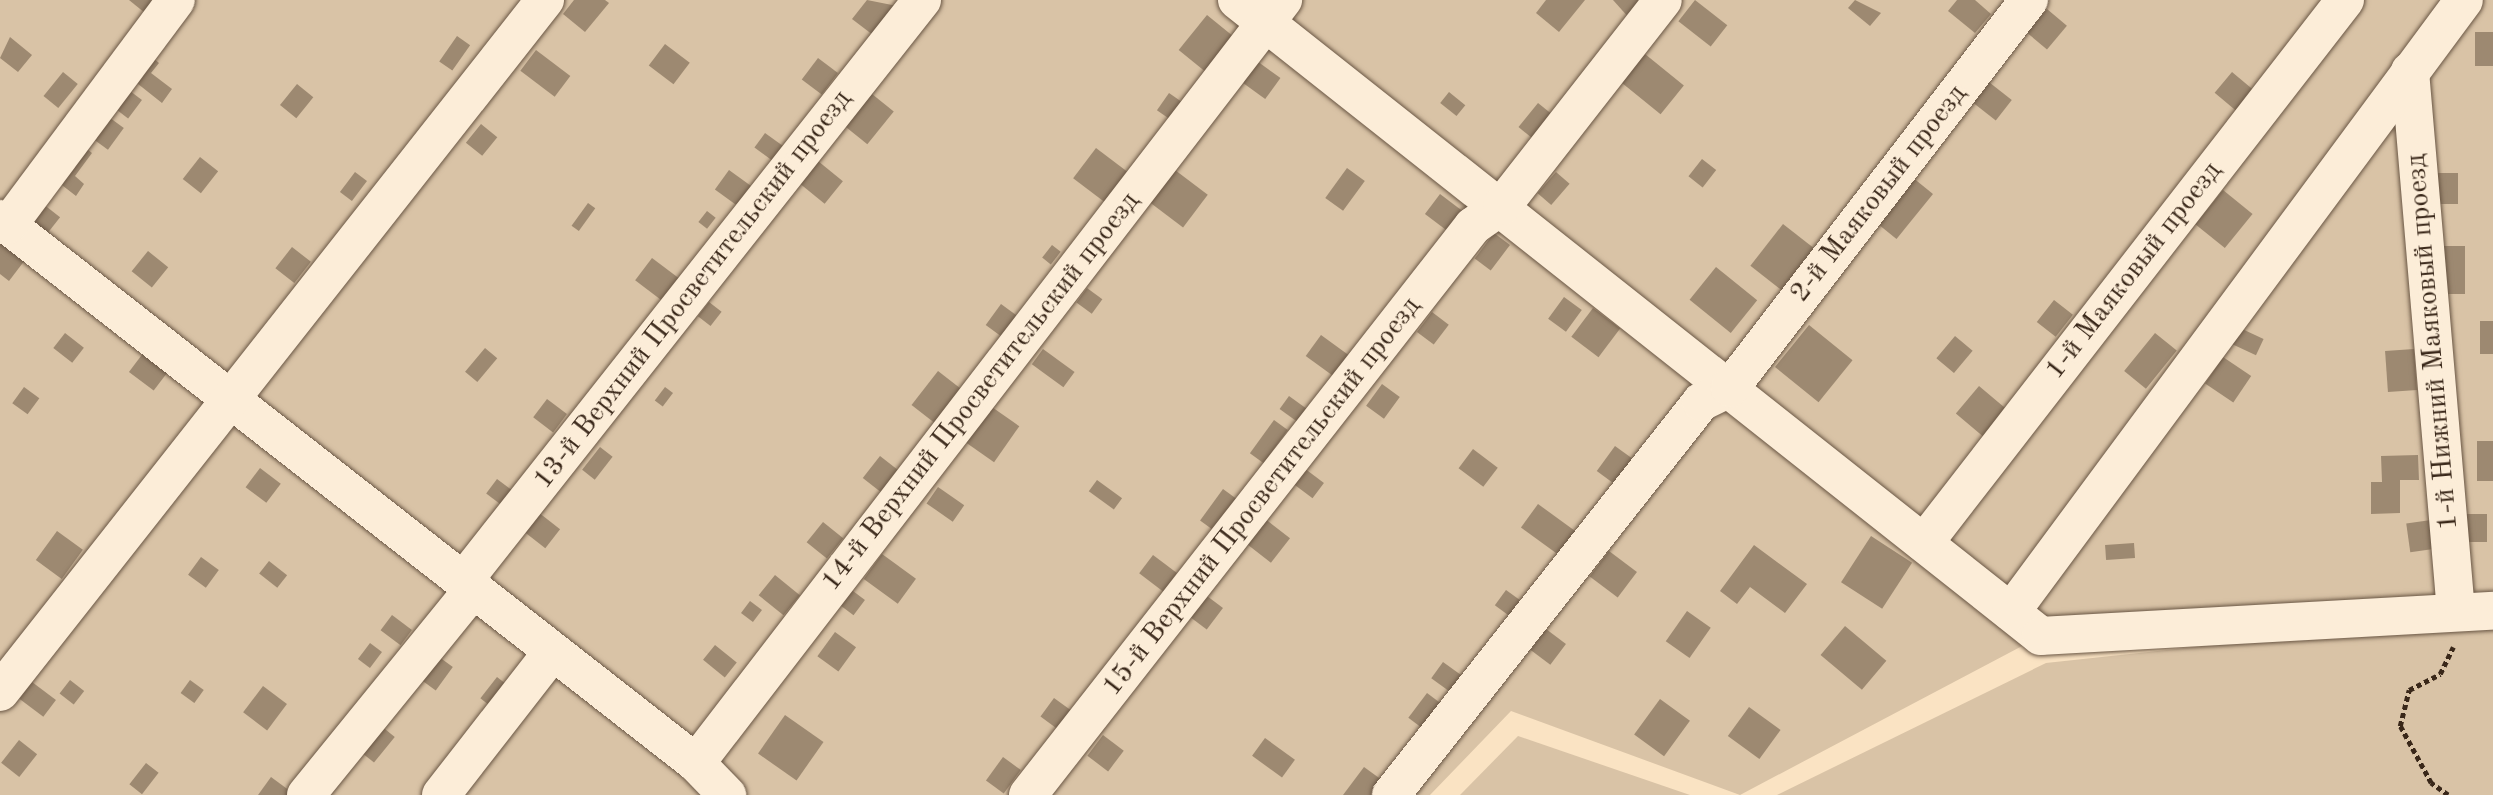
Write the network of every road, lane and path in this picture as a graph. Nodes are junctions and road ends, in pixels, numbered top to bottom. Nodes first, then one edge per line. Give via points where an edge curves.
1 (176, 0) edge
2 (545, 0) edge
3 (922, 0) edge
4 (1663, 0) edge
5 (2029, 0) edge
6 (2345, 0) edge
7 (2464, 0) edge
8 (1262, 7) edge
9 (2410, 71) junction
10 (1502, 206) junction
11 (5, 221) edge
12 (1730, 388) junction
13 (235, 401) junction
14 (1924, 543) junction
15 (469, 584) junction
16 (2011, 612) junction
17 (2475, 612) edge
18 (553, 651) junction
19 (0, 692) edge
20 (696, 763) junction
21 (306, 795) edge
22 (441, 795) edge
23 (727, 795) edge
24 (1028, 795) edge
25 (1391, 795) edge
26 (2448, 795) edge

1 - 11 street
2 - 13 street
3 - 15 street, 13-й Верхний Просветительский проезд
4 - 10 street, 15-й Верхний Просветительский проезд
5 - 12 street, 2-й Маяковый проезд
6 - 14 street, 1-й Маяковый проезд
7 - 9 street
8 - 10 street
8 - 20 street, 14-й Верхний Просветительский проезд
9 - 16 street
9 - 17 street, 1-й Нижний Маяковый проезд
10 - 12 street
10 - 24 street, 15-й Верхний Просветительский проезд via 1473,226
11 - 13 street
12 - 14 street
12 - 25 street via 1701,402
13 - 15 street
13 - 19 street
14 - 16 street
15 - 18 street
15 - 21 street, 13-й Верхний Просветительский проезд
16 - 17 street via 2041,636
17 - 26 path via 2440,674 2409,690 2400,726 2431,783
18 - 20 street
18 - 22 street
20 - 23 street

